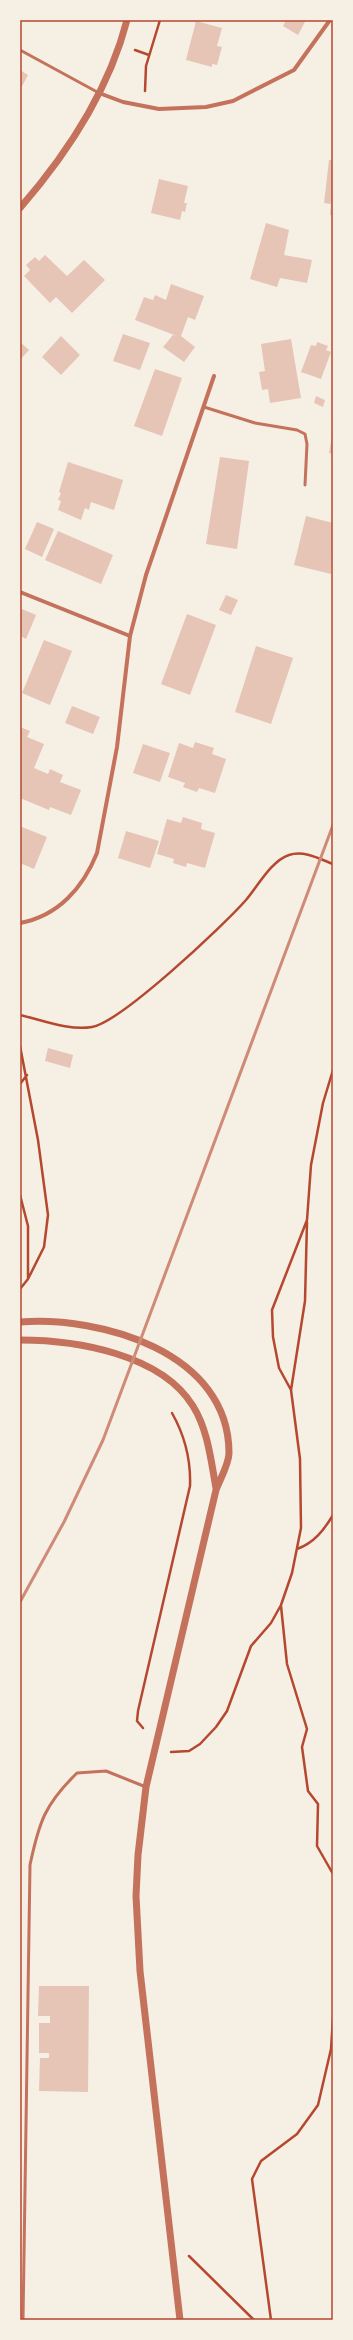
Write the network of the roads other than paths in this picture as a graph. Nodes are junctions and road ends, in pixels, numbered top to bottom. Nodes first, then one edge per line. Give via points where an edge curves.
1 (127, 20) edge
2 (330, 20) edge
3 (20, 50) edge
4 (99, 93) junction
5 (20, 208) edge
6 (214, 376) dead end
7 (204, 406) junction
8 (305, 485) dead end
9 (20, 592) edge
10 (130, 636) junction
11 (20, 923) edge
12 (20, 1322) edge
13 (20, 1340) edge
14 (216, 1490) junction
15 (146, 1788) junction
16 (23, 2320) edge
17 (180, 2320) edge

1 - 4 street
2 - 4 street via 294,70 234,101 206,107 159,109 123,102
3 - 4 lane
4 - 5 street via 72,140
6 - 7 street
7 - 8 lane via 255,424 297,430 305,434
7 - 10 street via 146,575
9 - 10 street
10 - 11 street via 117,747 97,853 92,867 69,898 55,909
12 - 14 street via 68,1323 108,1331 153,1347 185,1365 203,1380 212,1393 224,1423 229,1454
13 - 14 street via 63,1342 119,1354 160,1374 187,1397 200,1418 210,1452
14 - 15 street
15 - 16 lane via 106,1772 77,1773 57,1792 38,1826 30,1865
15 - 17 street via 138,1855 138,1935

